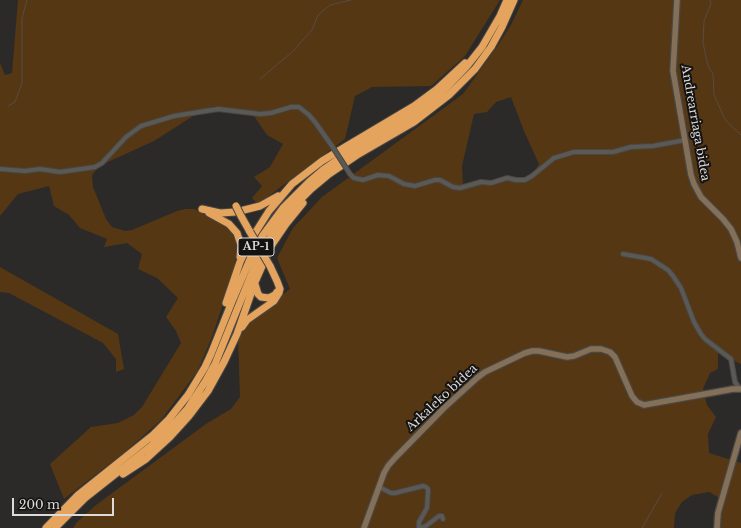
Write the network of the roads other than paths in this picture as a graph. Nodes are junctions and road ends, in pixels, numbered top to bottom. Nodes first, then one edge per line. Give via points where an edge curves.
1 (507, 0) edge
2 (514, 0) edge
3 (677, 0) edge
4 (482, 47) junction
5 (685, 140) junction
6 (340, 166) junction
7 (0, 169) edge
8 (282, 194) junction
9 (235, 204) dead end
10 (623, 254) dead end
11 (741, 258) edge
12 (240, 262) junction
13 (255, 282) junction
14 (279, 286) junction
15 (237, 334) junction
16 (218, 340) junction
17 (740, 389) edge
18 (741, 432) edge
19 (379, 487) junction
20 (80, 502) junction
21 (443, 519) dead end
22 (46, 528) edge
23 (55, 528) edge
24 (364, 528) edge
25 (717, 528) edge

1 - 4 highway, AP-1
2 - 6 highway, AP-1 via 491,47 475,69 449,95 410,124
3 - 5 street, Andrearriaga bidea via 673,67
4 - 8 highway via 437,89 322,161
4 - 16 highway, AP-1 via 459,76 427,105 326,167 289,201 253,252
5 - 7 street, bridge via 613,152 574,152 554,158 525,180 507,178 460,188 436,180 416,186 404,184 389,176 378,175 363,180 354,178 309,115 299,107 260,114 212,109 174,116 141,126 95,167 60,172
5 - 11 street, Andrearriaga bidea via 696,189 731,229
6 - 13 highway via 286,224 271,246
6 - 20 highway, AP-1 via 304,196 269,238 252,272 215,364 183,415 151,446
8 - 12 highway via 257,228
8 - 12 highway via 260,206 236,212 220,213 202,209 233,228 240,241
9 - 14 highway, bridge
10 - 17 street via 651,259 668,270 681,288 701,334 731,359 735,382
12 - 16 highway via 217,333
13 - 14 highway via 258,294 265,298 275,295
13 - 15 highway
14 - 15 highway via 279,293 274,301 247,320
15 - 20 highway via 208,391 170,437 146,459 91,498
16 - 22 highway, AP-1 via 188,395 169,419 137,449 78,494
17 - 19 street, Arkaleko bidea via 644,405 633,398 615,357 610,352 591,349 567,357 532,351 477,378 395,458 388,466
18 - 25 street via 718,513
19 - 21 street via 391,493 426,487 427,508 419,527 426,526 439,516
19 - 24 street, Arkaleko bidea
20 - 23 highway, AP-1

